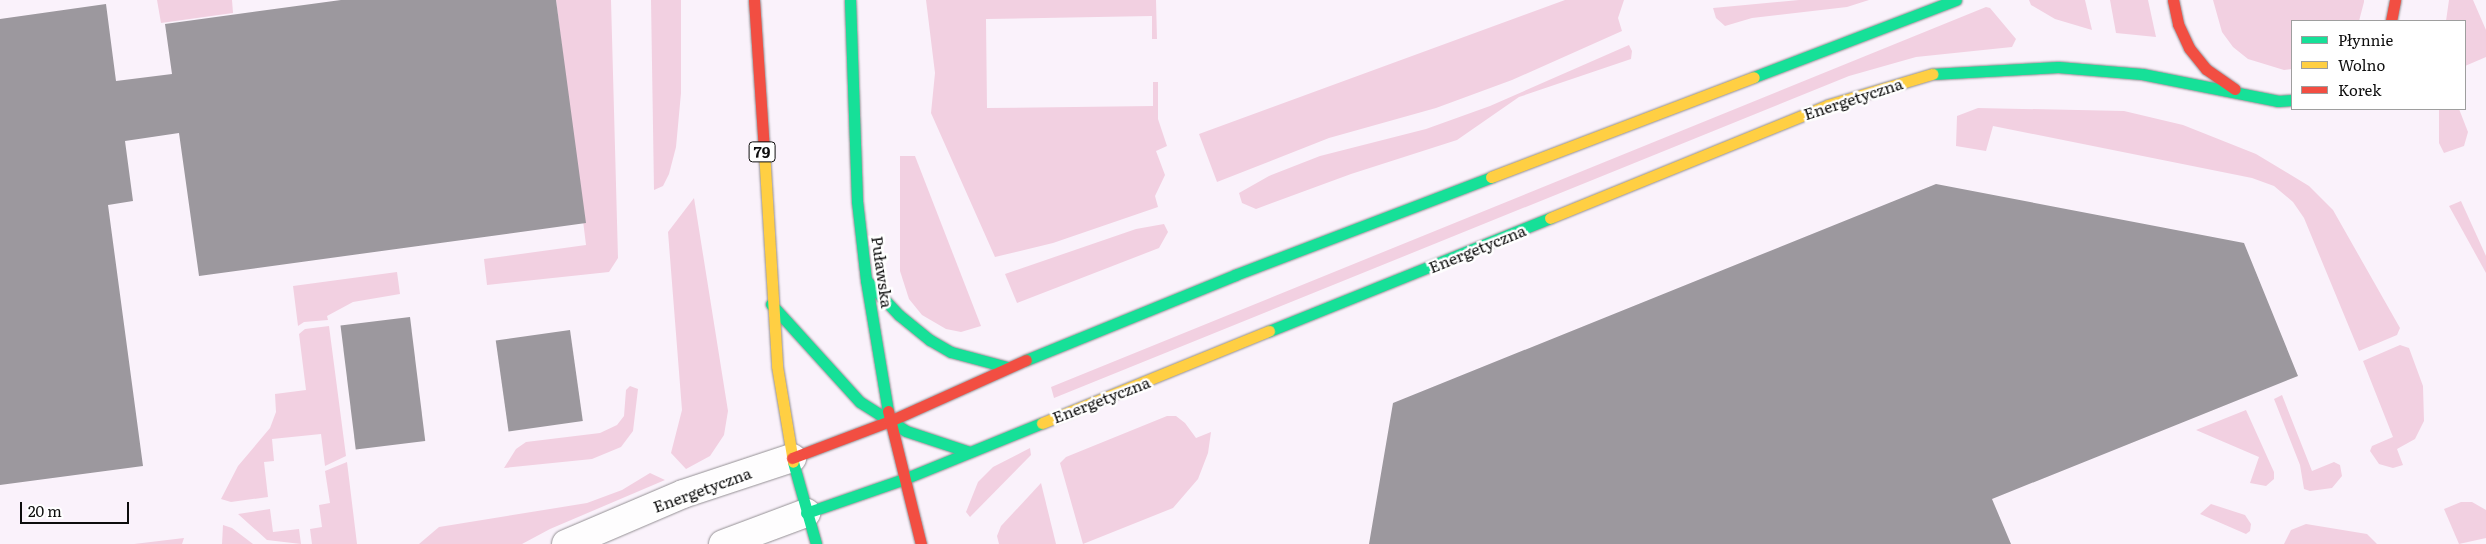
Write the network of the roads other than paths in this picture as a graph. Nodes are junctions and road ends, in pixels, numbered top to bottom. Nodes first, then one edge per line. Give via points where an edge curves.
1 (754, 0) edge
2 (850, 0) edge
3 (1956, 0) edge
4 (2173, 0) edge
5 (2395, 0) edge
6 (2391, 20) edge
7 (2252, 96) junction
8 (2291, 100) edge
9 (866, 280) junction
10 (771, 304) junction
11 (1007, 368) junction
12 (890, 421) junction
13 (969, 452) junction
14 (792, 458) junction
15 (904, 479) junction
16 (806, 513) junction
17 (566, 544) edge
18 (723, 544) edge
19 (816, 544) edge
20 (921, 544) edge

1 - 10 street, 79
2 - 9 street, Puławska via 856,192
3 - 11 street, Energetyczna via 1235,275
4 - 7 street, Energetyczna via 2178,24 2189,48 2206,69 2227,85
5 - 6 street
7 - 8 street, Energetyczna
7 - 13 street, Energetyczna via 2142,74 2058,66 1966,70 1904,81 1828,105
9 - 11 street via 899,315 930,340 952,352
9 - 12 street, Puławska
10 - 12 street via 860,402
10 - 14 street, 79
11 - 12 street, Energetyczna
12 - 13 street via 906,431
12 - 14 street, Energetyczna
12 - 15 street, Puławska
13 - 15 street, Energetyczna
14 - 16 street, 79
14 - 17 street, Energetyczna via 684,494
15 - 16 street, Energetyczna
15 - 20 street, Puławska
16 - 18 street, Energetyczna
16 - 19 street, 79

